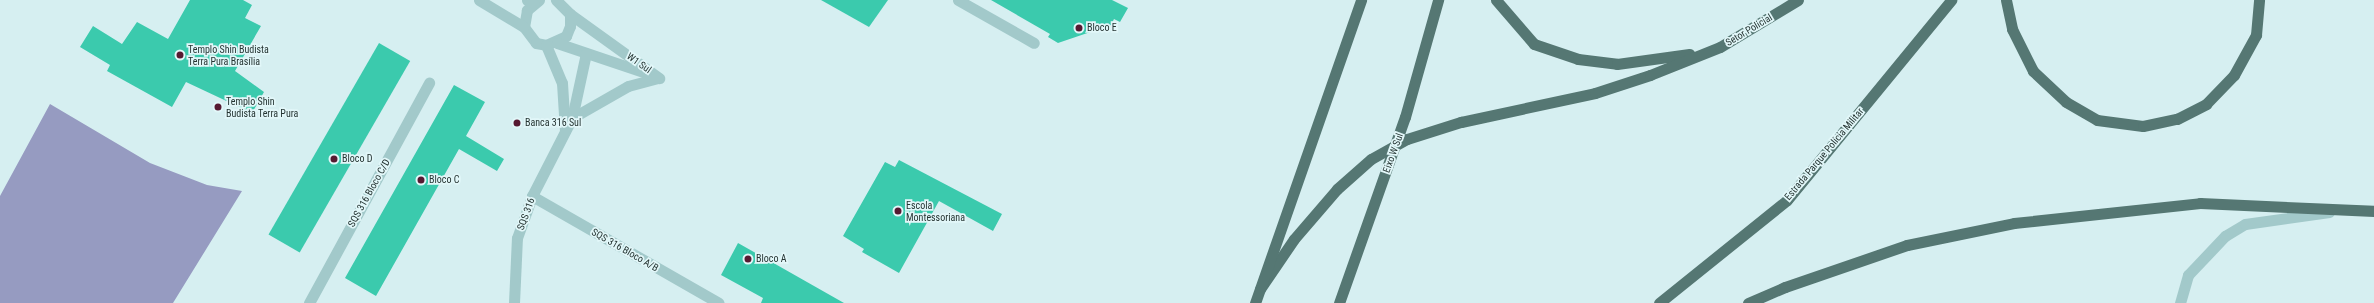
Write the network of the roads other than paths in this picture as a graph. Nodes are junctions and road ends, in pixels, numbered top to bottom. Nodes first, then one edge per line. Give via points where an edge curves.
1 (479, 0) edge
2 (958, 0) edge
3 (1361, 0) edge
4 (1438, 0) edge
5 (1496, 0) edge
6 (1798, 0) edge
7 (1950, 0) edge
8 (2006, 0) edge
9 (2259, 0) edge
10 (534, 1) edge
11 (564, 5) edge
12 (524, 27) junction
13 (1034, 43) dead end
14 (551, 44) junction
15 (1720, 47) junction
16 (586, 53) junction
17 (659, 78) junction
18 (429, 83) dead end
19 (572, 118) junction
20 (566, 133) junction
21 (532, 196) junction
22 (2348, 209) junction
23 (2374, 211) edge
24 (1260, 289) junction
25 (309, 303) edge
26 (514, 303) edge
27 (719, 303) edge
28 (1255, 303) edge
29 (1339, 303) edge
30 (1659, 303) edge
31 (1748, 303) edge
32 (2180, 303) edge

1 - 12 street
2 - 13 street
3 - 24 main road
4 - 29 main road, Eixo W Sul, bridge via 1405,117
5 - 15 main road via 1534,44 1578,59 1617,64 1658,60
6 - 15 main road, Setor Policial
7 - 30 main road, Estrada Parque Polícia Militar via 1786,200
8 - 9 main road via 2012,30 2033,71 2066,102 2097,120 2143,126 2177,119 2206,104 2234,75 2256,35
10 - 12 street via 524,18
11 - 14 street via 566,36
11 - 17 street, W1 Sul
12 - 14 street, W1 Sul via 536,43
14 - 16 street, W1 Sul
14 - 20 street via 562,82
15 - 24 main road via 1595,93 1461,122 1395,146 1371,159 1337,189 1294,239
16 - 17 street, W1 Sul
16 - 19 street, SQS 316
17 - 19 street via 628,86
18 - 25 street, SQS 316 Bloco C/D
19 - 20 street, SQS 316
20 - 21 street, SQS 316
21 - 26 street, SQS 316 via 517,238
21 - 27 street, SQS 316 Bloco A/B
22 - 23 main road
22 - 31 main road via 2200,203 2014,223 1907,245 1785,286
22 - 32 street via 2245,224 2202,257 2188,275
24 - 28 main road

